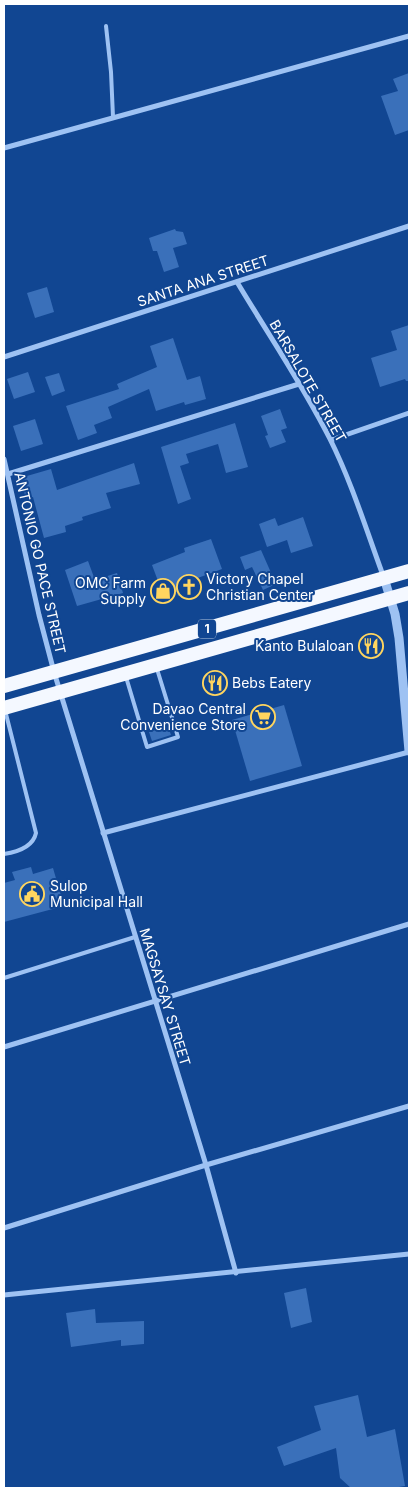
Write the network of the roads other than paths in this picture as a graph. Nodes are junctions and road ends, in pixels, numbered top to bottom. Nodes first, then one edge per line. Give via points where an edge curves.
1 (106, 26) dead end
2 (409, 36) edge
3 (113, 117) junction
4 (4, 148) edge
5 (409, 226) edge
6 (237, 282) junction
7 (4, 357) edge
8 (299, 384) junction
9 (409, 413) edge
10 (331, 440) junction
11 (4, 459) edge
12 (8, 474) junction
13 (409, 571) edge
14 (384, 578) junction
15 (409, 593) edge
16 (390, 599) junction
17 (156, 665) junction
18 (54, 672) junction
19 (125, 674) junction
20 (4, 686) edge
21 (60, 693) junction
22 (4, 708) edge
23 (409, 752) edge
24 (103, 833) junction
25 (4, 854) edge
26 (409, 924) edge
27 (135, 937) junction
28 (4, 978) edge
29 (154, 1001) junction
30 (4, 1047) edge
31 (409, 1106) edge
32 (206, 1165) junction
33 (4, 1228) edge
34 (409, 1254) edge
35 (236, 1273) junction
36 (4, 1295) edge

1 - 3 lane
2 - 3 street
3 - 4 street
5 - 6 street, SANTA ANA STREET
6 - 7 street, SANTA ANA STREET
6 - 8 street, BARSALOTE STREET
8 - 10 street, BARSALOTE STREET
8 - 12 street
9 - 10 street
10 - 14 street, BARSALOTE STREET
11 - 12 street, ANTONIO GO PACE STREET
12 - 18 street, ANTONIO GO PACE STREET
13 - 14 highway, 1
14 - 16 street
14 - 18 highway, 1
15 - 16 highway, 1
16 - 17 highway, 1
16 - 23 street via 400,638
17 - 19 highway, 1
17 - 19 lane via 178,737 147,747
18 - 20 highway, 1
18 - 21 street, MAGSAYSAY STREET
19 - 21 highway, 1
21 - 22 highway, 1
21 - 24 street, MAGSAYSAY STREET
22 - 25 lane via 36,833 32,842 21,850
23 - 24 street
24 - 27 street, MAGSAYSAY STREET
26 - 29 street
27 - 28 lane
27 - 29 street, MAGSAYSAY STREET
29 - 30 street
29 - 32 street, MAGSAYSAY STREET
31 - 32 street
32 - 33 street
32 - 35 street, MAGSAYSAY STREET
34 - 35 street
35 - 36 street

